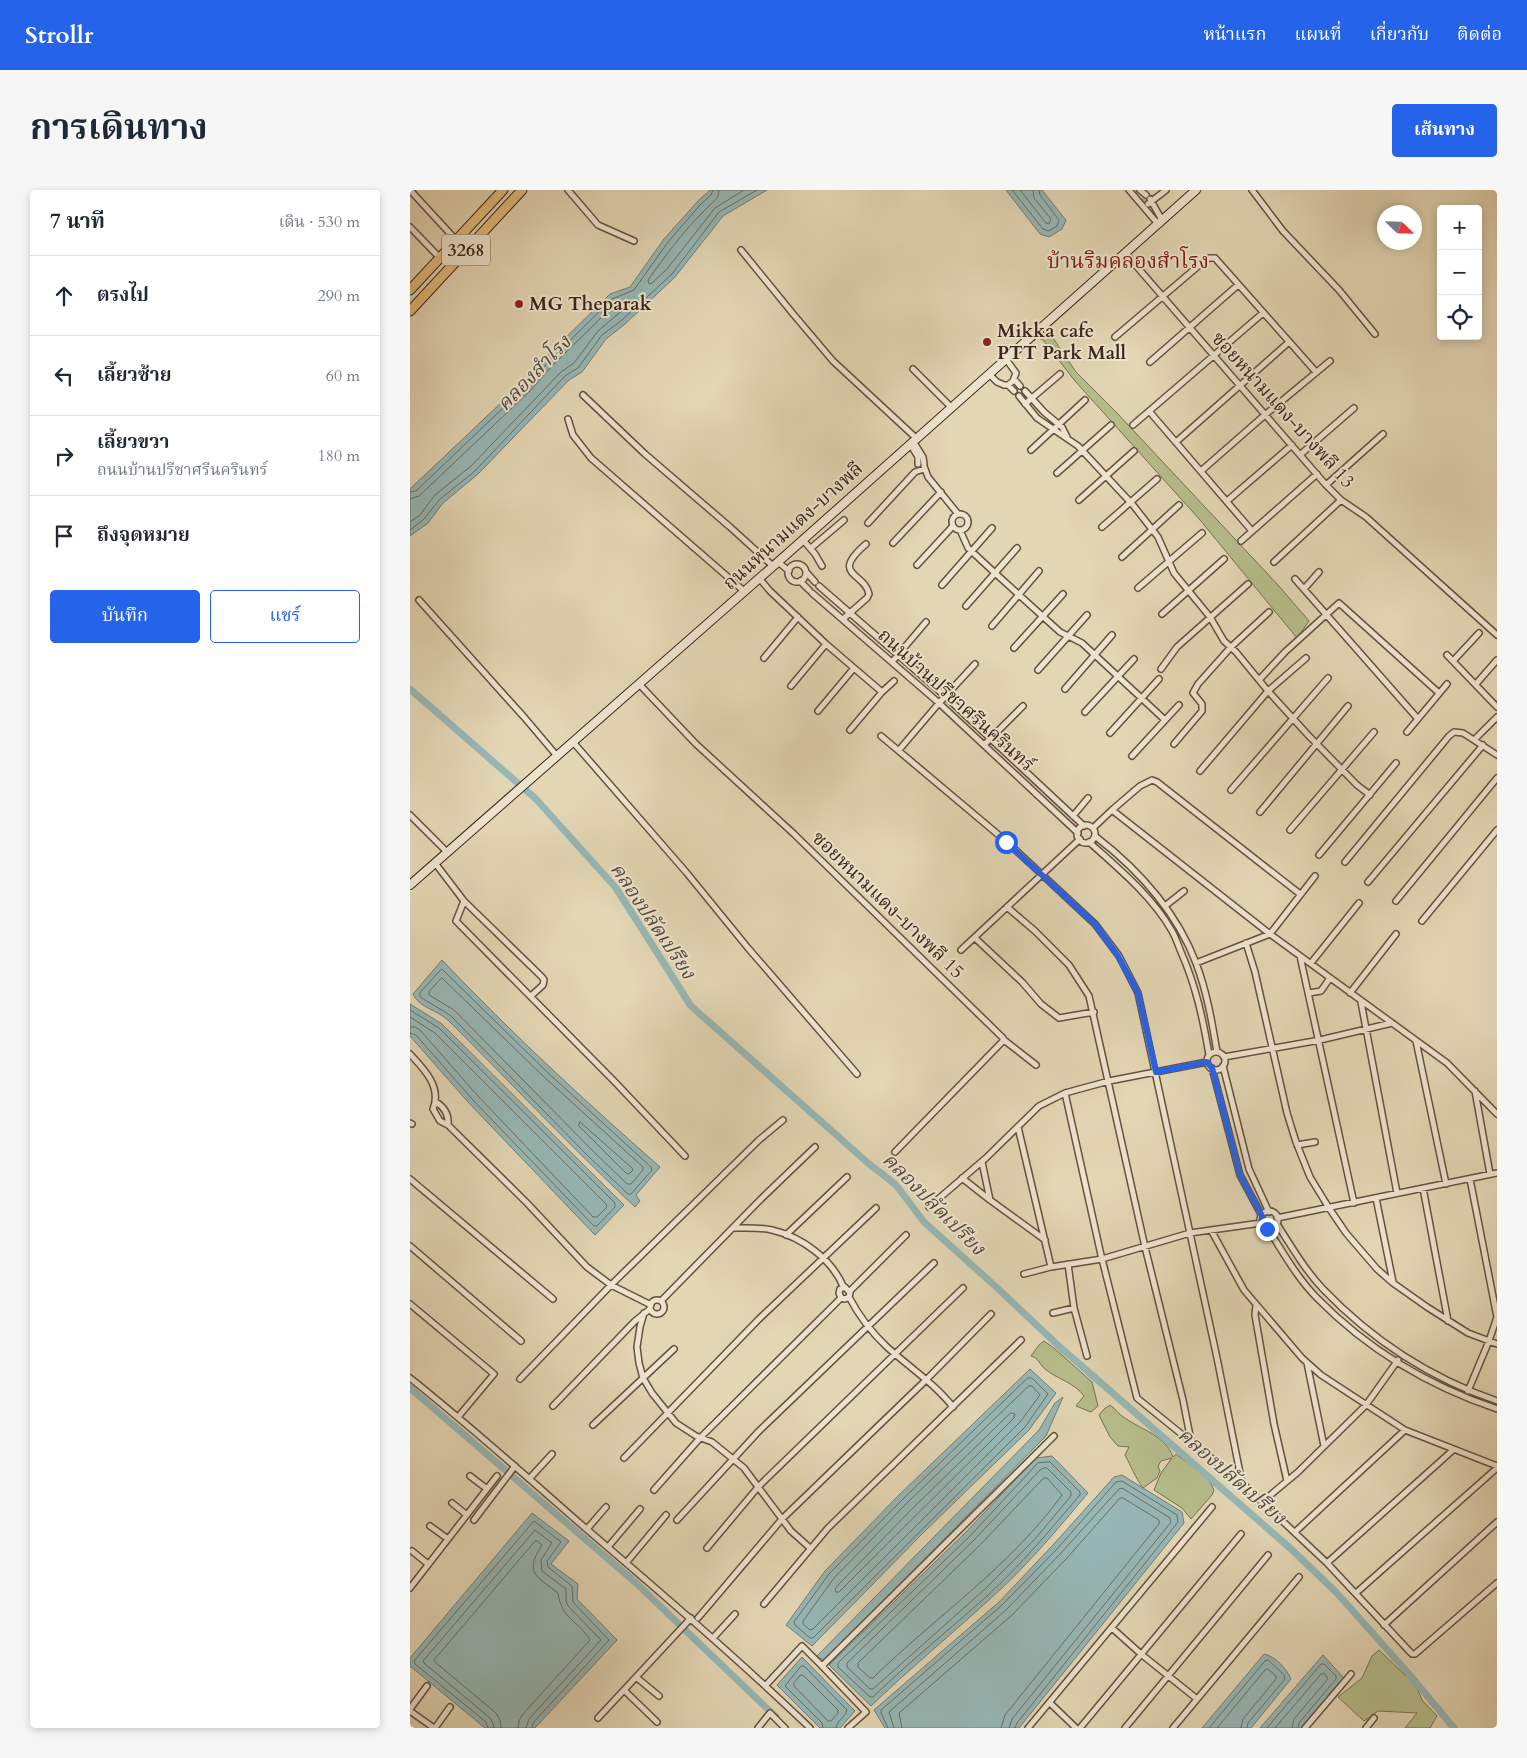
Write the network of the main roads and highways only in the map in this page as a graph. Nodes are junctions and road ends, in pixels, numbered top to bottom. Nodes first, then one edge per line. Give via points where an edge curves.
1 (503, 190) edge
2 (522, 190) edge
3 (1196, 190) edge
4 (410, 290) edge
5 (410, 311) edge
6 (410, 885) edge

1 - 4 main road, 3268
2 - 5 main road, 3268
3 - 6 main road, ถนนหนามแดง-บางพลี

